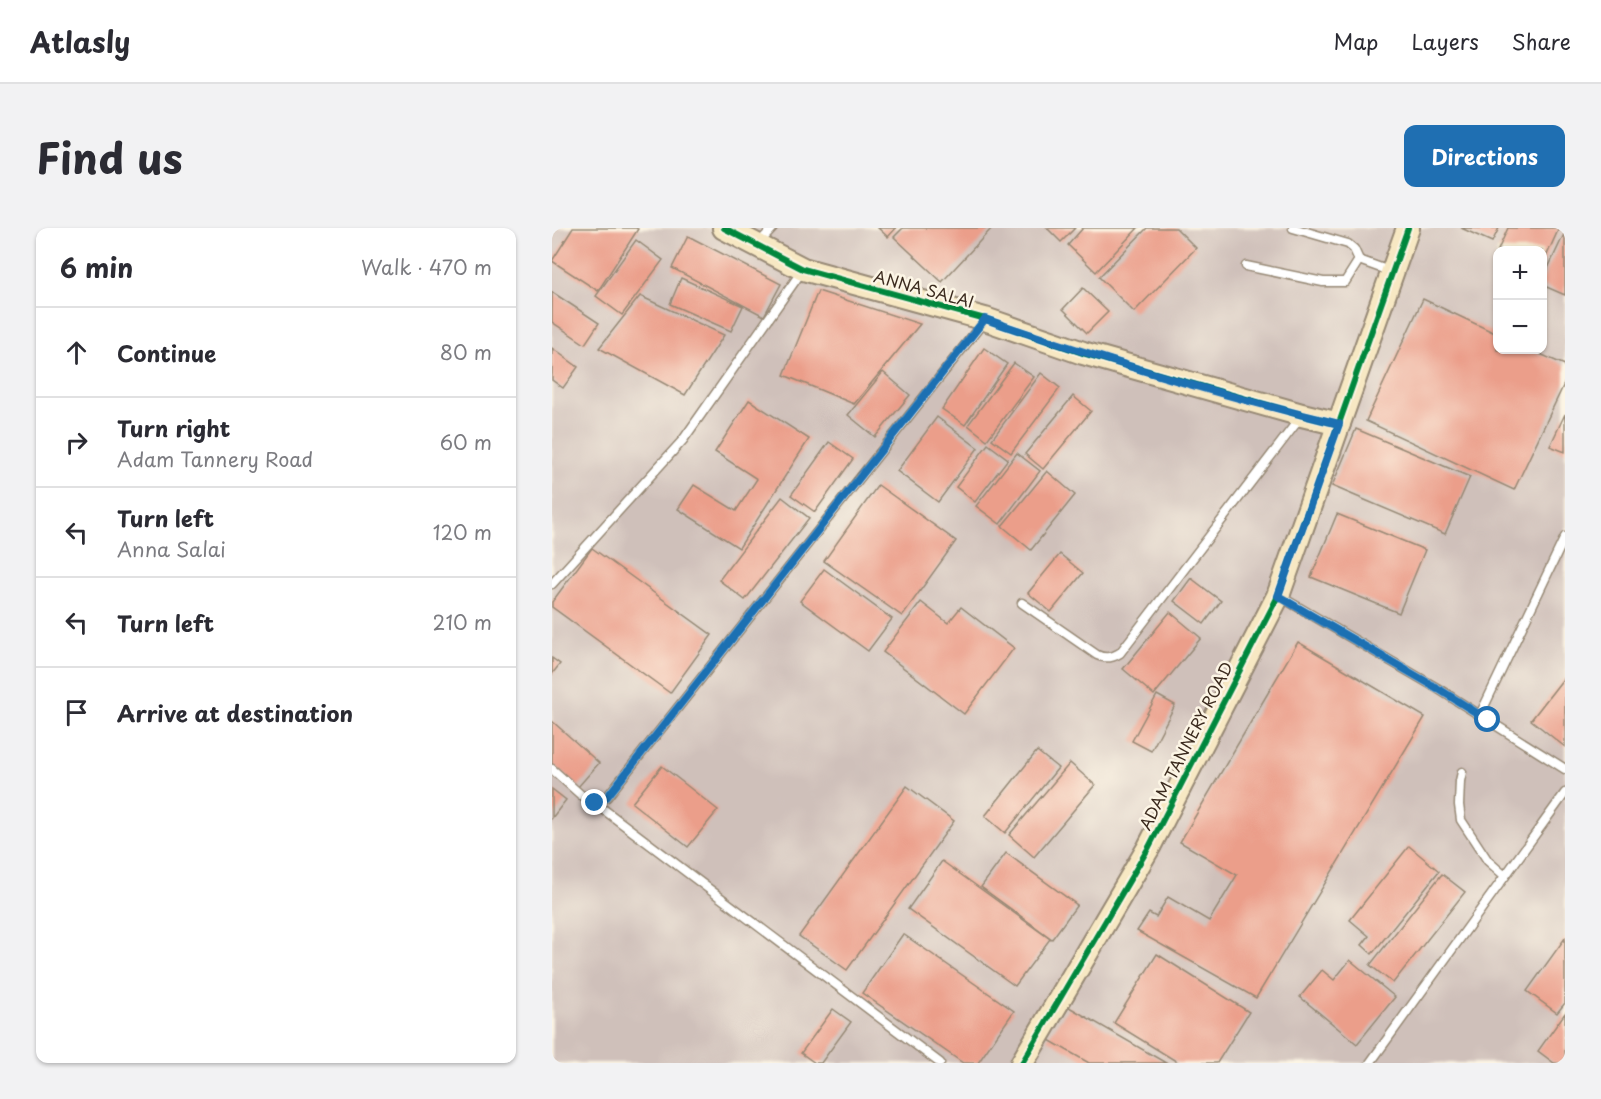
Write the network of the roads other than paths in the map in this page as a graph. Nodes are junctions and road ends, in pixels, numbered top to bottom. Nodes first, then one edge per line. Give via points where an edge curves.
1 (723, 228) edge
2 (773, 228) edge
3 (1293, 228) edge
4 (1408, 228) edge
5 (756, 245) junction
6 (1359, 260) junction
7 (1246, 266) dead end
8 (803, 269) junction
9 (1392, 272) junction
10 (985, 319) junction
11 (1302, 415) junction
12 (1339, 424) junction
13 (1565, 537) edge
14 (552, 584) edge
15 (1278, 596) junction
16 (1022, 603) dead end
17 (1480, 715) junction
18 (1565, 769) edge
19 (552, 770) edge
20 (1462, 772) dead end
21 (1565, 793) edge
22 (595, 803) junction
23 (1505, 876) junction
24 (940, 1063) edge
25 (1022, 1063) edge
26 (1370, 1063) edge

1 - 5 street, ANNA SALAI
2 - 5 lane
3 - 6 lane via 1348,244
4 - 9 street
5 - 8 street, ANNA SALAI
6 - 7 lane via 1345,282 1335,283
6 - 9 lane
8 - 10 street, ANNA SALAI
8 - 14 lane via 683,440
9 - 12 street
10 - 11 street, ANNA SALAI via 1083,353
10 - 22 lane via 607,797
11 - 12 street, ANNA SALAI
11 - 16 lane via 1120,653 1109,658 1096,655
12 - 15 street, ADAM TANNERY ROAD
13 - 17 lane
15 - 17 lane
15 - 25 street, ADAM TANNERY ROAD via 1149,847
17 - 18 lane
19 - 22 lane
20 - 23 lane via 1461,820 1488,861
21 - 23 lane
22 - 24 lane
23 - 26 lane

